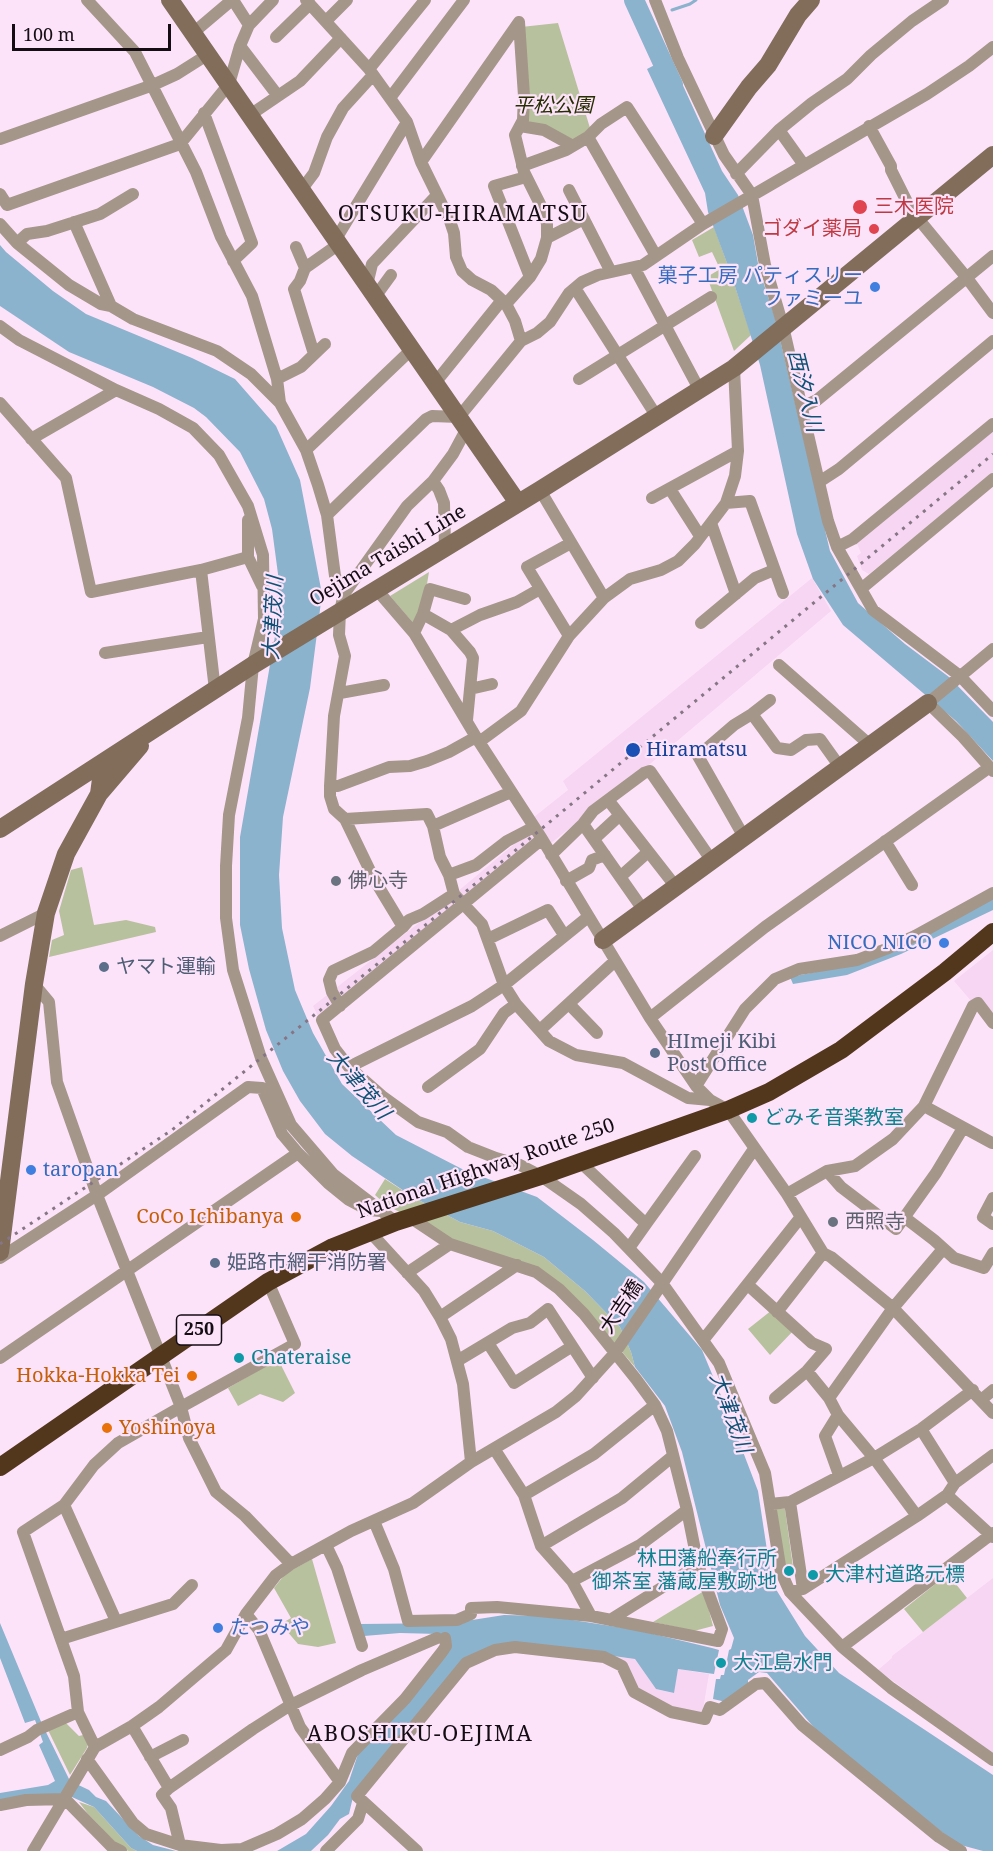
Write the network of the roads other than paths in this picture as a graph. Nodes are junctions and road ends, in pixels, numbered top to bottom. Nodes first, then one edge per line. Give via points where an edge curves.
1 (87, 0) edge
2 (170, 0) edge
3 (233, 0) edge
4 (273, 0) edge
5 (347, 0) edge
6 (424, 0) edge
7 (464, 0) edge
8 (655, 0) edge
9 (812, 0) edge
10 (943, 0) edge
11 (308, 2) edge
12 (326, 21) junction
13 (249, 25) junction
14 (193, 33) junction
15 (276, 37) dead end
16 (341, 38) junction
17 (240, 46) junction
18 (993, 47) edge
19 (207, 55) junction
20 (371, 72) junction
21 (229, 84) junction
22 (153, 85) junction
23 (278, 96) junction
24 (390, 98) junction
25 (204, 113) junction
26 (250, 115) junction
27 (407, 122) junction
28 (520, 126) junction
29 (869, 126) junction
30 (779, 130) junction
31 (714, 136) junction
32 (588, 137) junction
33 (0, 139) edge
34 (180, 144) junction
35 (573, 146) junction
36 (993, 154) edge
37 (421, 162) junction
38 (804, 165) junction
39 (524, 171) junction
40 (736, 174) junction
41 (302, 189) junction
42 (569, 190) dead end
43 (0, 194) edge
44 (133, 194) dead end
45 (437, 195) junction
46 (752, 195) junction
47 (918, 217) junction
48 (584, 219) junction
49 (74, 222) junction
50 (0, 224) edge
51 (703, 224) junction
52 (547, 238) junction
53 (337, 242) junction
54 (18, 243) junction
55 (296, 247) dead end
56 (656, 256) junction
57 (993, 256) edge
58 (233, 261) junction
59 (634, 267) junction
60 (305, 268) junction
61 (611, 272) junction
62 (391, 275) dead end
63 (530, 277) junction
64 (967, 278) junction
65 (575, 288) junction
66 (371, 291) junction
67 (711, 297) dead end
68 (504, 302) junction
69 (111, 306) junction
70 (993, 313) edge
71 (665, 325) junction
72 (0, 326) edge
73 (783, 327) junction
74 (520, 341) junction
75 (993, 341) edge
76 (325, 344) dead end
77 (411, 350) junction
78 (314, 354) junction
79 (618, 355) junction
80 (734, 368) junction
81 (277, 379) junction
82 (579, 379) dead end
83 (435, 383) junction
84 (699, 389) junction
85 (116, 390) junction
86 (0, 403) edge
87 (280, 403) junction
88 (802, 407) junction
89 (657, 417) junction
90 (463, 423) junction
91 (993, 424) edge
92 (31, 439) junction
93 (306, 450) junction
94 (738, 451) junction
95 (993, 479) edge
96 (433, 481) junction
97 (819, 482) junction
98 (670, 489) junction
99 (540, 490) junction
100 (652, 498) dead end
101 (518, 503) junction
102 (726, 503) junction
103 (248, 506) junction
104 (327, 514) junction
105 (711, 523) junction
106 (700, 536) junction
107 (571, 543) junction
108 (446, 547) junction
109 (837, 547) junction
110 (248, 557) junction
111 (201, 570) junction
112 (774, 570) junction
113 (540, 589) junction
114 (861, 589) junction
115 (377, 590) junction
116 (265, 592) junction
117 (783, 593) dead end
118 (736, 594) junction
119 (604, 598) junction
120 (465, 599) dead end
121 (340, 607) junction
122 (423, 614) junction
123 (701, 624) dead end
124 (451, 630) junction
125 (414, 633) junction
126 (569, 636) junction
127 (208, 637) junction
128 (993, 649) edge
129 (105, 653) dead end
130 (257, 663) junction
131 (779, 665) dead end
132 (960, 676) junction
133 (492, 684) dead end
134 (384, 685) dead end
135 (470, 689) junction
136 (215, 690) junction
137 (340, 693) junction
138 (770, 700) dead end
139 (928, 703) junction
140 (993, 711) edge
141 (752, 714) junction
142 (466, 720) junction
143 (163, 724) junction
144 (478, 740) junction
145 (870, 745) junction
146 (99, 765) junction
147 (840, 767) junction
148 (991, 769) edge
149 (330, 786) junction
150 (511, 792) junction
151 (99, 794) junction
152 (345, 819) junction
153 (584, 824) junction
154 (433, 825) junction
155 (534, 827) junction
156 (0, 829) edge
157 (744, 837) junction
158 (594, 838) junction
159 (542, 839) junction
160 (885, 841) junction
161 (648, 852) junction
162 (551, 855) junction
163 (605, 855) junction
164 (712, 861) junction
165 (449, 875) junction
166 (620, 877) junction
167 (566, 881) junction
168 (912, 885) dead end
169 (676, 887) junction
170 (993, 893) edge
171 (458, 899) junction
172 (644, 910) junction
173 (46, 913) junction
174 (588, 917) junction
175 (403, 927) junction
176 (993, 932) edge
177 (564, 935) junction
178 (0, 936) edge
179 (488, 939) junction
180 (603, 940) junction
181 (615, 961) junction
182 (34, 984) junction
183 (504, 985) junction
184 (516, 1004) junction
185 (569, 1004) junction
186 (340, 1006) junction
187 (650, 1018) junction
188 (993, 1023) edge
189 (540, 1030) junction
190 (597, 1033) dead end
191 (349, 1067) junction
192 (696, 1086) junction
193 (428, 1087) dead end
194 (710, 1100) junction
195 (924, 1106) junction
196 (728, 1110) junction
197 (963, 1128) junction
198 (992, 1142) edge
199 (754, 1149) junction
200 (298, 1154) junction
201 (695, 1156) dead end
202 (579, 1161) junction
203 (827, 1171) junction
204 (541, 1176) junction
205 (787, 1194) junction
206 (97, 1195) junction
207 (993, 1198) edge
208 (396, 1217) junction
209 (904, 1217) junction
210 (800, 1218) junction
211 (646, 1224) junction
212 (993, 1224) edge
213 (2, 1228) edge
214 (370, 1232) junction
215 (450, 1244) junction
216 (628, 1248) junction
217 (943, 1249) junction
218 (0, 1252) edge
219 (823, 1253) junction
220 (993, 1255) edge
221 (0, 1258) edge
222 (517, 1265) junction
223 (129, 1270) junction
224 (407, 1273) junction
225 (268, 1282) junction
226 (662, 1283) junction
227 (748, 1285) junction
228 (893, 1308) junction
229 (777, 1311) junction
230 (440, 1317) junction
231 (704, 1340) junction
232 (488, 1343) junction
233 (572, 1347) junction
234 (614, 1354) junction
235 (161, 1356) junction
236 (0, 1358) edge
237 (457, 1361) junction
238 (807, 1371) junction
239 (593, 1378) junction
240 (973, 1390) junction
241 (993, 1390) edge
242 (774, 1398) dead end
243 (829, 1398) junction
244 (981, 1400) junction
245 (654, 1405) junction
246 (181, 1407) junction
247 (993, 1413) edge
248 (838, 1415) junction
249 (921, 1429) junction
250 (495, 1450) junction
251 (993, 1455) edge
252 (673, 1456) junction
253 (874, 1458) junction
254 (471, 1462) junction
255 (0, 1467) edge
256 (839, 1475) junction
257 (955, 1483) junction
258 (947, 1495) junction
259 (524, 1496) junction
260 (790, 1502) junction
261 (770, 1504) junction
262 (64, 1505) junction
263 (687, 1510) junction
264 (917, 1516) junction
265 (374, 1521) junction
266 (992, 1535) edge
267 (326, 1545) junction
268 (541, 1546) junction
269 (291, 1564) junction
270 (698, 1565) junction
271 (572, 1581) junction
272 (192, 1585) dead end
273 (803, 1588) junction
274 (790, 1592) junction
275 (246, 1614) junction
276 (591, 1616) junction
277 (610, 1620) junction
278 (116, 1621) junction
279 (61, 1639) junction
280 (362, 1646) dead end
281 (842, 1647) junction
282 (290, 1706) junction
283 (78, 1712) junction
284 (132, 1726) junction
285 (183, 1740) dead end
286 (95, 1748) junction
287 (0, 1750) edge
288 (150, 1757) junction
289 (87, 1759) junction
290 (993, 1760) edge
291 (340, 1782) junction
292 (169, 1788) junction
293 (65, 1799) junction
294 (363, 1803) junction
295 (0, 1805) edge
296 (180, 1845) junction
297 (33, 1851) edge
298 (121, 1851) edge
299 (326, 1851) edge
300 (417, 1851) edge
301 (961, 1851) edge

1 - 22 street via 135,52
2 - 14 main road
3 - 13 street
3 - 14 street
4 - 13 street
5 - 12 street
6 - 20 street
7 - 24 street
8 - 31 street
9 - 31 main road
10 - 30 street
11 - 12 street
11 - 15 street
12 - 16 street
13 - 17 street
14 - 19 main road
16 - 20 street
16 - 23 street via 300,81
17 - 21 street
17 - 23 street
18 - 29 street via 927,94
19 - 21 main road
19 - 22 street
20 - 24 street
20 - 41 street via 344,108
21 - 25 street
21 - 26 main road
22 - 33 street
22 - 34 street
23 - 26 street
24 - 27 street
25 - 34 street
25 - 58 street via 252,243
26 - 41 main road
27 - 37 street
27 - 53 street
28 - 35 street via 544,130
28 - 37 street via 524,96 519,22
28 - 39 street via 515,135
29 - 38 street
29 - 47 street
30 - 38 street
30 - 40 street
31 - 40 street
32 - 35 street
32 - 51 street via 627,107
32 - 56 street
34 - 43 street via 7,205
34 - 58 street via 196,172
35 - 39 street
36 - 47 main road, Oejima Taishi Line
37 - 45 street
38 - 46 street
39 - 52 street via 544,212
39 - 63 street via 494,186
40 - 46 street
41 - 53 main road
42 - 48 street
44 - 49 street via 100,214
45 - 66 street via 372,264
45 - 68 street via 452,227 462,271
46 - 51 street
46 - 73 street via 765,265
47 - 64 street
47 - 73 main road, Oejima Taishi Line
48 - 52 street
48 - 61 street
49 - 54 street via 27,234
49 - 69 street
50 - 54 street
51 - 56 street
52 - 63 street
53 - 60 street
53 - 66 main road
54 - 69 street via 69,285
55 - 60 street
56 - 59 street
57 - 64 street
58 - 81 street via 252,296
59 - 61 street
59 - 71 street
60 - 78 street via 294,289
61 - 65 street
62 - 66 street
63 - 68 street
64 - 70 street
64 - 88 street via 817,400
65 - 74 street via 550,322
65 - 79 street
66 - 77 main road
67 - 71 street
68 - 74 street
68 - 83 street
69 - 87 street via 133,319 217,351 251,374
71 - 79 street
71 - 84 street
72 - 85 street via 19,340
73 - 80 main road, Oejima Taishi Line
73 - 88 street
74 - 90 street
75 - 97 street via 839,470
76 - 78 street
77 - 83 main road
77 - 93 street
78 - 81 street via 301,367
79 - 82 street
79 - 89 street
80 - 84 main road, Oejima Taishi Line
80 - 94 street
81 - 87 street
83 - 90 main road
84 - 89 main road, Oejima Taishi Line
85 - 92 street
85 - 103 street via 193,428 219,455
86 - 92 street
87 - 93 street
88 - 97 street
89 - 99 main road, Oejima Taishi Line
90 - 96 street via 453,454
90 - 101 main road
90 - 104 street via 432,416 426,419
91 - 109 street via 854,539
92 - 111 street via 66,478 91,592
93 - 104 street
94 - 98 street
94 - 102 street
95 - 114 street
96 - 108 street via 444,503
96 - 121 street via 407,506
97 - 109 street
98 - 100 street
98 - 106 street
99 - 101 main road, Oejima Taishi Line
99 - 107 street
101 - 108 main road, Oejima Taishi Line
102 - 105 street
102 - 112 street via 750,501
103 - 110 street
103 - 116 street via 263,555
104 - 121 street
105 - 106 street
105 - 118 street
106 - 119 street via 678,561 630,579
107 - 113 street via 527,567
107 - 119 street
108 - 115 main road, Oejima Taishi Line
109 - 114 street
110 - 111 street
110 - 116 street
111 - 127 street
112 - 117 street
112 - 118 street via 755,578
113 - 124 street
113 - 126 street
114 - 132 street via 873,610
115 - 121 main road, Oejima Taishi Line
115 - 125 street
116 - 130 street
118 - 123 street
119 - 126 street
120 - 122 street via 430,589
121 - 130 main road, Oejima Taishi Line
121 - 137 street via 339,635 345,656
122 - 124 street
122 - 125 street
124 - 135 street via 473,658
125 - 142 street
126 - 144 street via 521,711
127 - 129 street
127 - 136 street
128 - 132 street
130 - 136 main road, Oejima Taishi Line
130 - 208 street via 228,825 226,918 233,970 261,1058 291,1125 333,1174
131 - 145 street
132 - 139 street
132 - 140 street
133 - 135 street
134 - 137 street
135 - 142 street
136 - 143 main road, Oejima Taishi Line
137 - 149 street via 334,716
138 - 141 street
139 - 145 main road
139 - 148 street
141 - 147 street via 777,748 791,750 806,740 820,739
141 - 157 street via 698,756
142 - 144 street
143 - 146 main road, Oejima Taishi Line
143 - 151 main road
144 - 149 street via 427,761 390,767
144 - 150 street
145 - 147 main road
146 - 151 main road
146 - 156 main road, Oejima Taishi Line
147 - 157 main road
148 - 160 street
149 - 152 street via 334,809
150 - 154 street
150 - 155 street
151 - 173 main road via 66,854
152 - 154 street via 427,814
152 - 175 street
153 - 158 street
153 - 162 street
153 - 164 street via 593,811 650,771
154 - 165 street via 440,857
155 - 159 street
155 - 165 street via 507,841 476,865
157 - 164 main road
158 - 161 street via 616,810
158 - 163 street
159 - 162 street
159 - 171 street
160 - 168 street
160 - 187 street via 765,927
161 - 166 street
161 - 169 street
162 - 167 street
163 - 166 street
163 - 167 street via 592,860 589,868
164 - 169 main road
165 - 171 street
166 - 172 street
167 - 174 street
169 - 172 main road
170 - 192 street via 886,949 857,960 799,969 775,979 745,1008
171 - 175 street via 409,920
171 - 179 street via 482,924
171 - 186 street
172 - 180 main road
173 - 178 street
173 - 182 main road
174 - 177 street
174 - 180 street
175 - 186 street via 373,952 333,971 329,980
176 - 196 highway, National Highway Route 250 / 250 via 841,1050 769,1092
177 - 179 street via 548,910
177 - 183 street
179 - 183 street
180 - 181 street
181 - 185 street
181 - 187 street
182 - 206 street via 50,1002 57,1083
182 - 213 main road
183 - 184 street
183 - 191 street via 472,1006
184 - 189 street
184 - 193 street via 504,1013 480,1049
185 - 189 street
185 - 190 street
186 - 191 street via 322,1020
187 - 192 street
188 - 195 street via 978,1003 973,1006
189 - 194 street via 549,1041 576,1055 623,1063 688,1098
191 - 204 street via 418,1122
192 - 194 street
194 - 196 street
195 - 197 street
195 - 203 street via 893,1139 855,1166
196 - 199 street
196 - 202 highway, National Highway Route 250 / 250
197 - 198 street
197 - 209 street
199 - 205 street
199 - 226 street, 大吉橋
200 - 206 street via 282,1134 262,1088 248,1087
200 - 208 street via 349,1200
200 - 223 street
201 - 211 street
202 - 204 highway, National Highway Route 250 / 250
202 - 211 street
203 - 205 street
203 - 209 street via 896,1229
204 - 208 highway, National Highway Route 250 / 250
204 - 216 street via 581,1204
205 - 210 street
206 - 221 street
206 - 223 street
207 - 212 street via 983,1217
208 - 214 highway, National Highway Route 250 / 250
208 - 215 street
209 - 217 street
210 - 219 street
210 - 227 street
211 - 216 street
213 - 218 main road
214 - 224 street
214 - 225 highway, National Highway Route 250 / 250
215 - 222 street
215 - 224 street
216 - 226 street
217 - 220 street via 954,1258 984,1268
217 - 228 street
219 - 228 street
219 - 229 street
222 - 230 street
222 - 234 street via 536,1272 559,1289
223 - 235 street
223 - 236 street
224 - 230 street
225 - 235 highway, National Highway Route 250 / 250
225 - 246 street via 295,1344
226 - 231 street
226 - 234 street, 大吉橋
227 - 229 street
227 - 231 street
228 - 240 street
228 - 243 street
229 - 238 street via 812,1343 826,1349
230 - 237 street
231 - 261 street via 719,1363 765,1473
232 - 233 street via 512,1328 530,1323 548,1309
232 - 233 street via 514,1383
232 - 237 street
233 - 239 street
234 - 239 street, 大吉橋
234 - 245 street
235 - 246 street
235 - 255 highway, National Highway Route 250 / 250
237 - 254 street
238 - 242 street
238 - 243 street
239 - 250 street, 大吉橋 via 556,1412
240 - 244 street
240 - 249 street
241 - 244 street
243 - 248 street
244 - 247 street
245 - 252 street via 667,1431
245 - 259 street via 594,1454
246 - 262 street via 118,1443 94,1465
246 - 269 street via 189,1438 216,1492
248 - 253 street
248 - 256 street via 825,1436
249 - 253 street
249 - 257 street
250 - 254 street, 大吉橋
250 - 259 street
251 - 257 street
252 - 263 street
252 - 268 street via 622,1498
253 - 256 street
253 - 264 street
254 - 265 street, 大吉橋 via 413,1503
256 - 260 street
257 - 258 street
258 - 264 street
258 - 266 street
259 - 268 street
260 - 261 street
260 - 273 street
261 - 274 street via 781,1572
262 - 278 street
262 - 279 street via 23,1532
263 - 270 street
263 - 271 street via 640,1545
264 - 273 street
265 - 267 street, 大吉橋
265 - 276 street via 394,1569 408,1621 457,1620 471,1614 471,1608 497,1607
266 - 281 street
267 - 269 street, 大吉橋
267 - 280 street
268 - 271 street
269 - 275 street, 大吉橋 via 276,1575
270 - 277 street
270 - 277 street via 722,1629 718,1641
271 - 276 street
272 - 278 street via 173,1604
273 - 274 street
274 - 281 street
275 - 282 street via 259,1629
275 - 284 street, 大吉橋 via 226,1650
276 - 277 street
278 - 279 street
279 - 283 street via 74,1676
281 - 290 street via 891,1688
282 - 291 street via 300,1727
282 - 291 street via 362,1670 441,1638 446,1646 405,1699 352,1753
282 - 292 street
283 - 286 street
283 - 287 street
284 - 286 street, 大吉橋
284 - 288 street
285 - 288 street
286 - 289 street
288 - 292 street
289 - 293 street
289 - 296 street via 133,1823 147,1834
291 - 296 street via 302,1819 242,1849
292 - 296 street via 162,1795 171,1808
293 - 295 street
293 - 297 street
293 - 298 street via 111,1846
294 - 299 street via 358,1818
294 - 300 street
294 - 301 street via 357,1796 466,1664 495,1650 538,1648 604,1657 622,1666 634,1692 671,1712 705,1719 710,1707 720,1710 756,1684 765,1683 818,1739

